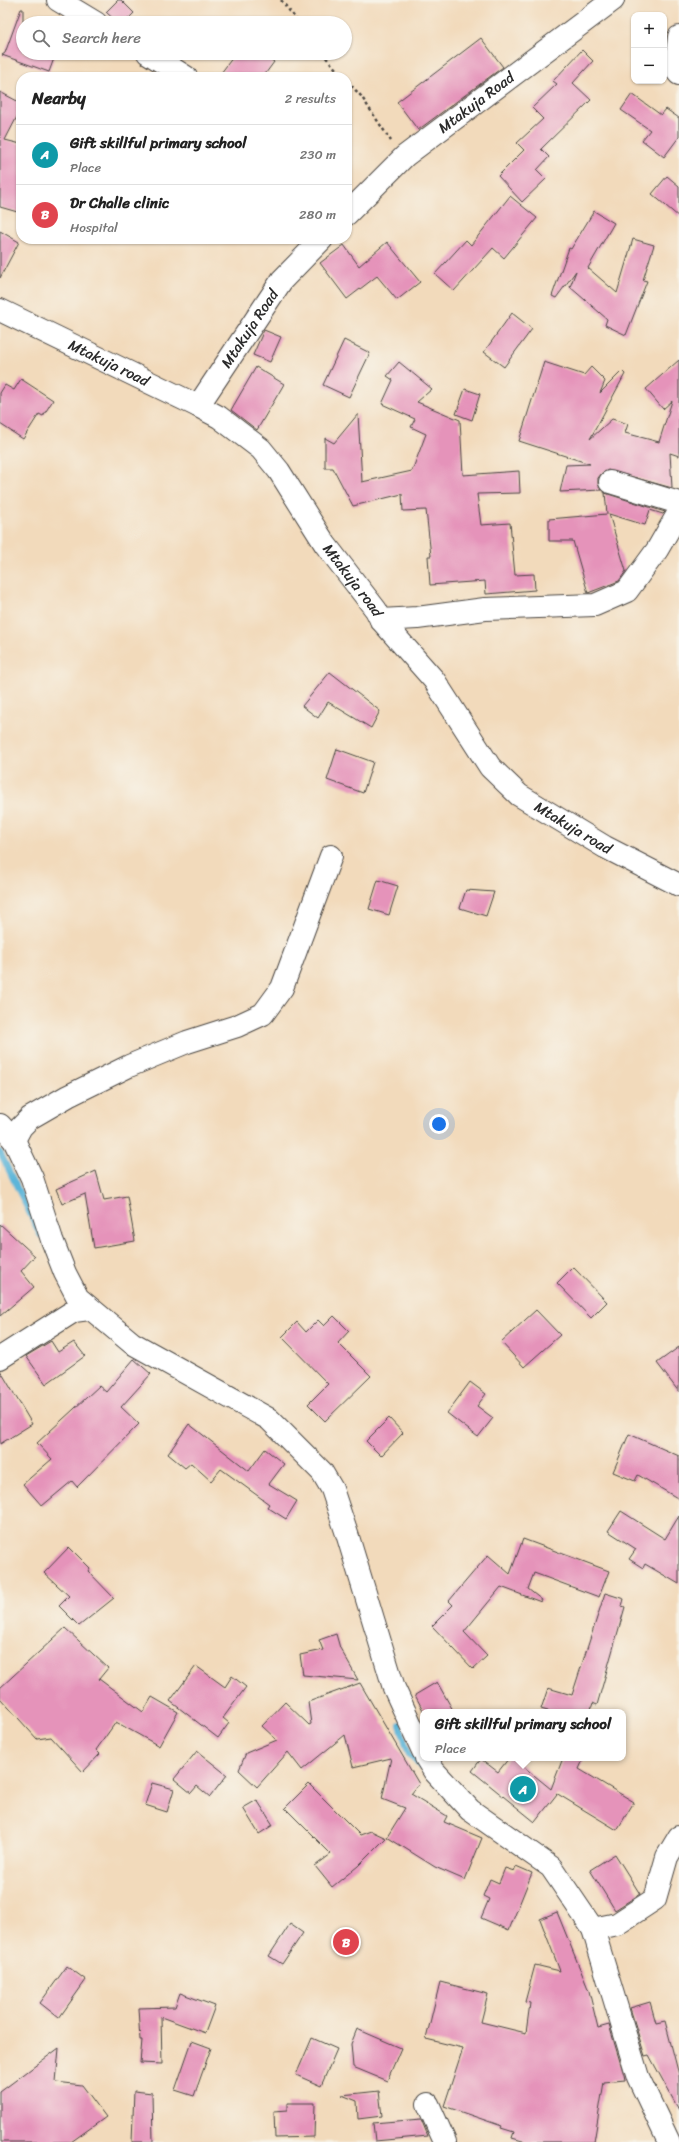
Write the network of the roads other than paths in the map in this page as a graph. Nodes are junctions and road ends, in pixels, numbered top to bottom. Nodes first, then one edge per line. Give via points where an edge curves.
1 (58, 0) edge
2 (613, 0) edge
3 (84, 16) edge
4 (679, 36) edge
5 (159, 60) edge
6 (178, 72) edge
7 (679, 74) edge
8 (352, 209) edge
9 (317, 244) edge
10 (0, 310) edge
11 (198, 406) junction
12 (610, 482) dead end
13 (679, 503) edge
14 (679, 512) edge
15 (381, 620) junction
16 (331, 856) dead end
17 (679, 885) edge
18 (7, 1133) edge
19 (89, 1309) junction
20 (0, 1358) edge
21 (420, 1744) edge
22 (428, 1761) edge
23 (679, 1837) edge
24 (593, 1929) junction
25 (428, 2104) dead end
26 (444, 2142) edge
27 (669, 2142) edge

1 - 3 street
2 - 8 street, Mtakuja Road via 404,156
4 - 7 street via 675,69
5 - 6 street
9 - 11 street, Mtakuja Road via 282,280
10 - 11 street, Mtakuja road
11 - 15 street, Mtakuja road via 219,417 261,449 279,471 325,544
12 - 13 street
14 - 15 street via 657,550 627,591 595,605 484,609
15 - 17 street, Mtakuja road via 434,680 490,767 519,795 605,846
16 - 18 street via 282,988 263,1014 129,1066 68,1096 30,1118 21,1127
18 - 19 street via 32,1178 65,1273 78,1298
19 - 20 street via 74,1311
19 - 21 street via 132,1343 269,1419 322,1472 332,1489 348,1537 394,1688
22 - 24 street via 470,1810 551,1867
23 - 24 street via 667,1857 655,1899 617,1924
24 - 27 street via 638,2077
25 - 26 street

